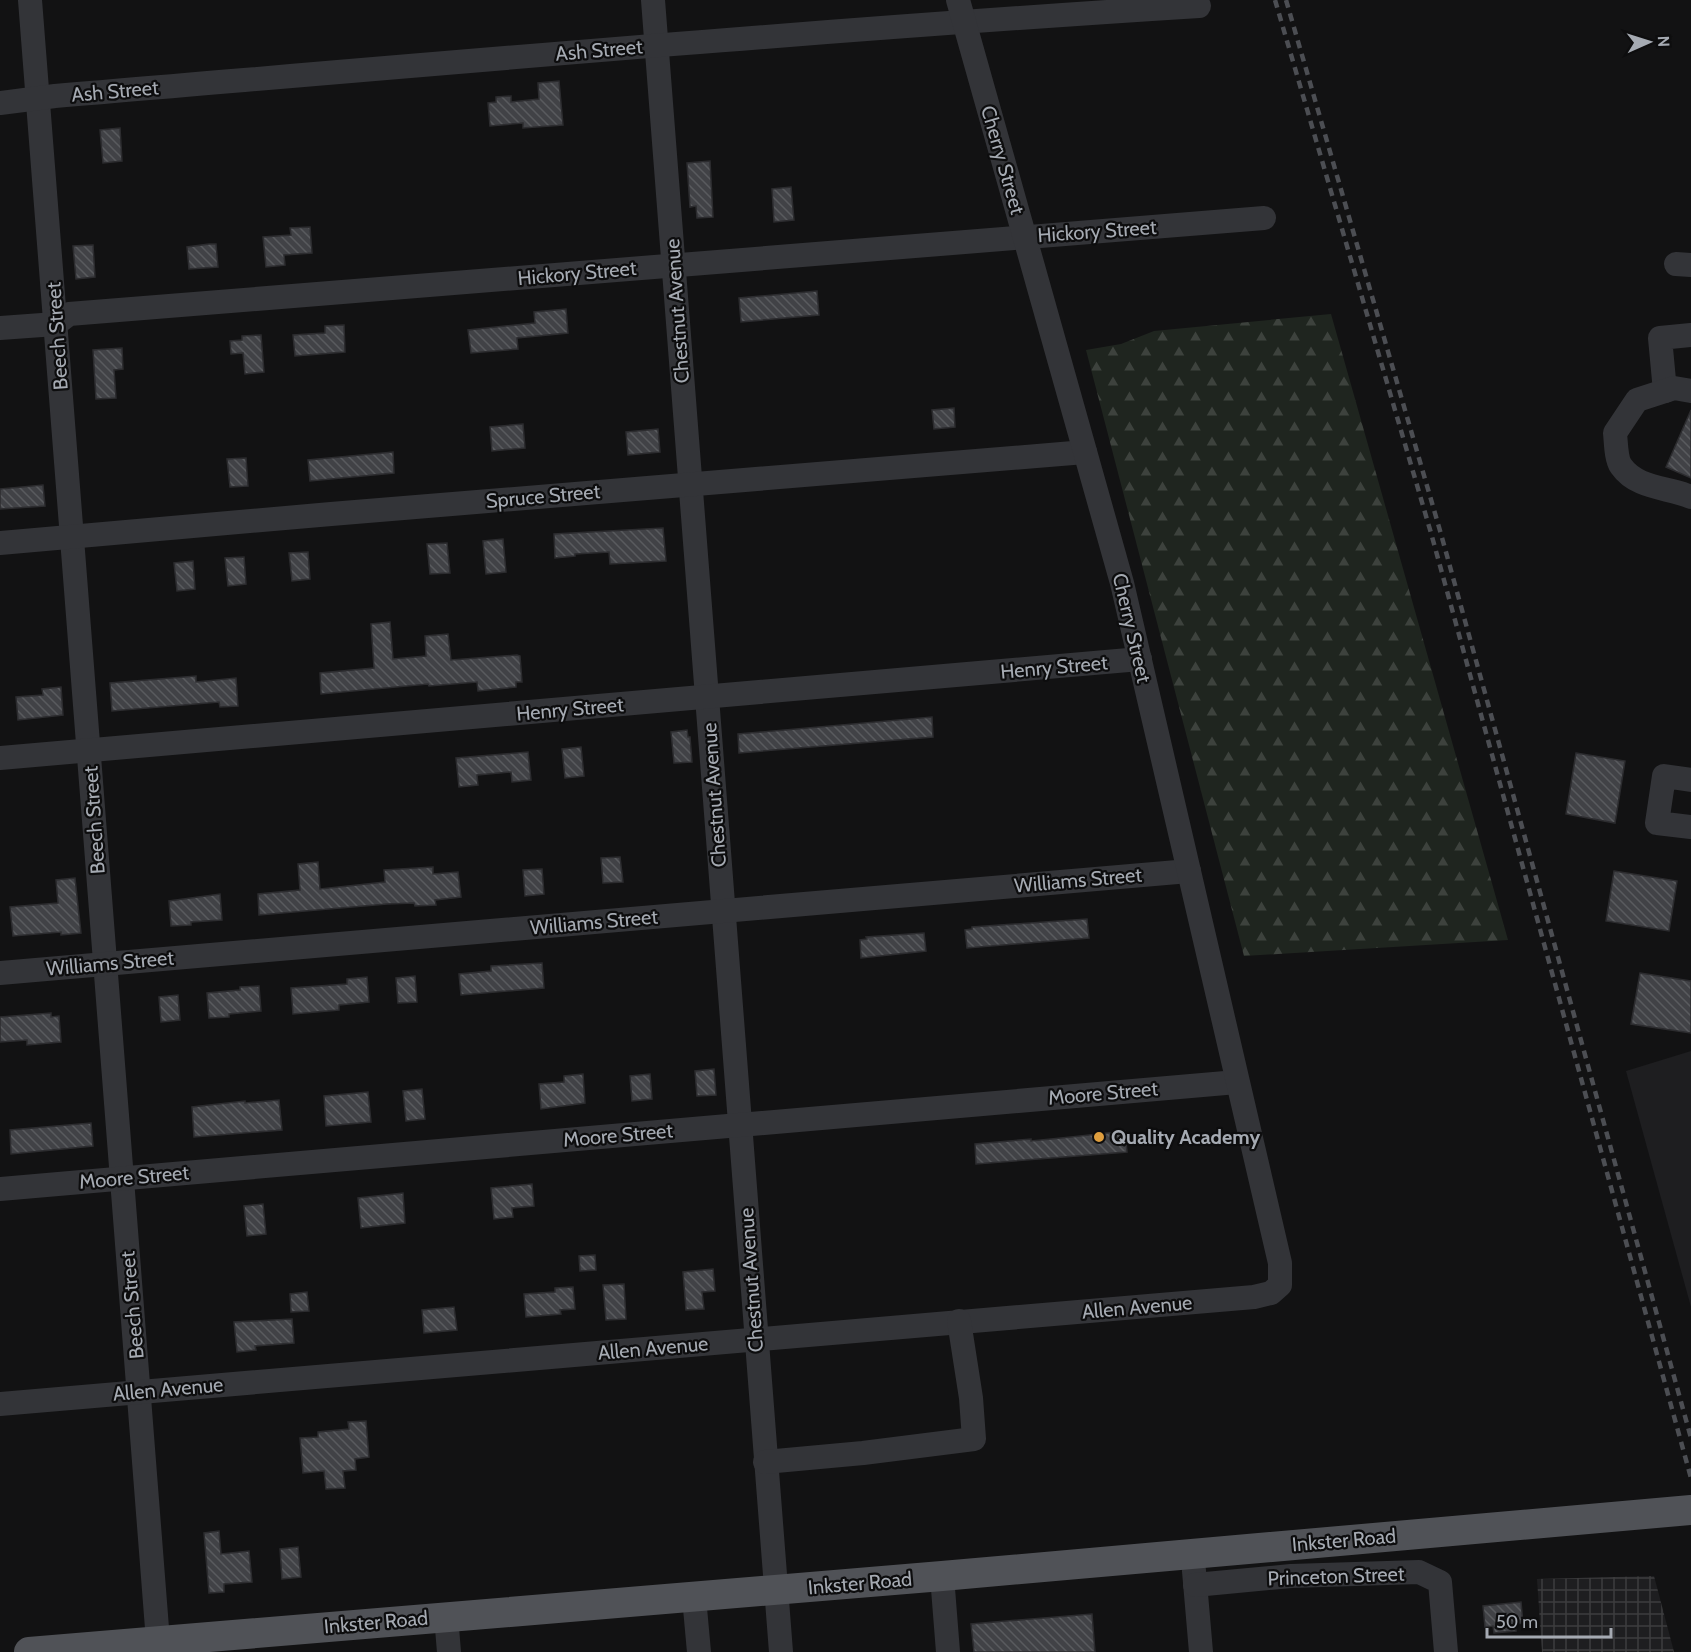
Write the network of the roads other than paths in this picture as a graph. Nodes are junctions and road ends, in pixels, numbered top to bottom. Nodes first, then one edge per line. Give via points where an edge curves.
1 (30, 0) edge
2 (652, 0) edge
3 (1199, 6) dead end
4 (961, 10) edge
5 (656, 46) junction
6 (38, 98) junction
7 (0, 103) edge
8 (1264, 218) dead end
9 (1024, 236) junction
10 (673, 265) junction
11 (56, 324) junction
12 (0, 328) edge
13 (1691, 335) edge
14 (1665, 391) junction
15 (1691, 391) edge
16 (1085, 452) junction
17 (690, 484) junction
18 (1691, 496) edge
19 (72, 537) junction
20 (0, 543) edge
21 (1140, 659) junction
22 (707, 697) junction
23 (89, 750) junction
24 (0, 758) edge
25 (1691, 780) edge
26 (1691, 827) edge
27 (1189, 871) junction
28 (723, 911) junction
29 (105, 964) junction
30 (0, 973) edge
31 (1237, 1082) junction
32 (739, 1125) junction
33 (122, 1178) junction
34 (0, 1189) edge
35 (1280, 1263) joint
36 (959, 1321) junction
37 (756, 1339) junction
38 (139, 1392) junction
39 (0, 1404) edge
40 (765, 1462) junction
41 (1691, 1510) edge
42 (1192, 1554) junction
43 (942, 1576) junction
44 (1195, 1585) junction
45 (775, 1590) junction
46 (694, 1597) junction
47 (446, 1616) junction
48 (158, 1641) junction
49 (197, 1645) edge
50 (29, 1652) edge
51 (449, 1652) edge
52 (699, 1652) edge
53 (781, 1652) edge
54 (948, 1652) edge
55 (1201, 1652) edge
56 (1446, 1652) edge

1 - 6 street, Beech Street
2 - 5 street, Chestnut Avenue
3 - 4 street, Ash Street
4 - 5 street, Ash Street
4 - 9 street, Cherry Street
5 - 6 street, Ash Street
5 - 10 street, Chestnut Avenue
6 - 7 street, Ash Street
6 - 11 street, Beech Street
8 - 9 street, Hickory Street
9 - 10 street, Hickory Street
9 - 16 street, Cherry Street
10 - 11 street, Hickory Street via 69,314
10 - 17 street, Chestnut Avenue
11 - 12 street, Hickory Street
11 - 19 street, Beech Street
13 - 14 street via 1660,338
14 - 15 street
14 - 18 street via 1637,400 1615,433 1620,465 1640,483
16 - 17 street, Spruce Street
16 - 21 street, Cherry Street
17 - 19 street, Spruce Street
17 - 22 street, Chestnut Avenue
19 - 20 street, Spruce Street
19 - 23 street, Beech Street
21 - 22 street, Henry Street
21 - 27 street, Cherry Street
22 - 23 street, Henry Street
22 - 28 street, Chestnut Avenue
23 - 24 street, Henry Street
23 - 29 street, Beech Street
25 - 26 street via 1664,776 1657,822
27 - 28 street, Williams Street
27 - 31 street, Cherry Street
28 - 29 street, Williams Street
28 - 32 street, Chestnut Avenue
29 - 30 street, Williams Street
29 - 33 street, Beech Street
31 - 32 street, Moore Street
31 - 35 street, Cherry Street
32 - 33 street, Moore Street
32 - 37 street, Chestnut Avenue
33 - 34 street, Moore Street
33 - 38 street, Beech Street
35 - 36 street, Allen Avenue via 1280,1285 1271,1293 1254,1298
36 - 37 street, Allen Avenue
36 - 40 street via 974,1438
37 - 38 street, Allen Avenue
37 - 40 street, Chestnut Avenue
38 - 39 street, Allen Avenue
38 - 48 street, Beech Street
40 - 45 street, Chestnut Avenue
41 - 42 main road, Inkster Road
42 - 43 main road, Inkster Road
42 - 44 street
43 - 45 main road, Inkster Road
43 - 54 street
44 - 55 street
44 - 56 street, Princeton Street via 1291,1576 1419,1572 1440,1582
45 - 46 main road, Inkster Road
45 - 53 street, Chestnut Avenue
46 - 47 main road, Inkster Road
46 - 52 street
47 - 49 main road, Inkster Road
47 - 51 street
48 - 49 main road, Inkster Road
48 - 50 main road, Inkster Road

